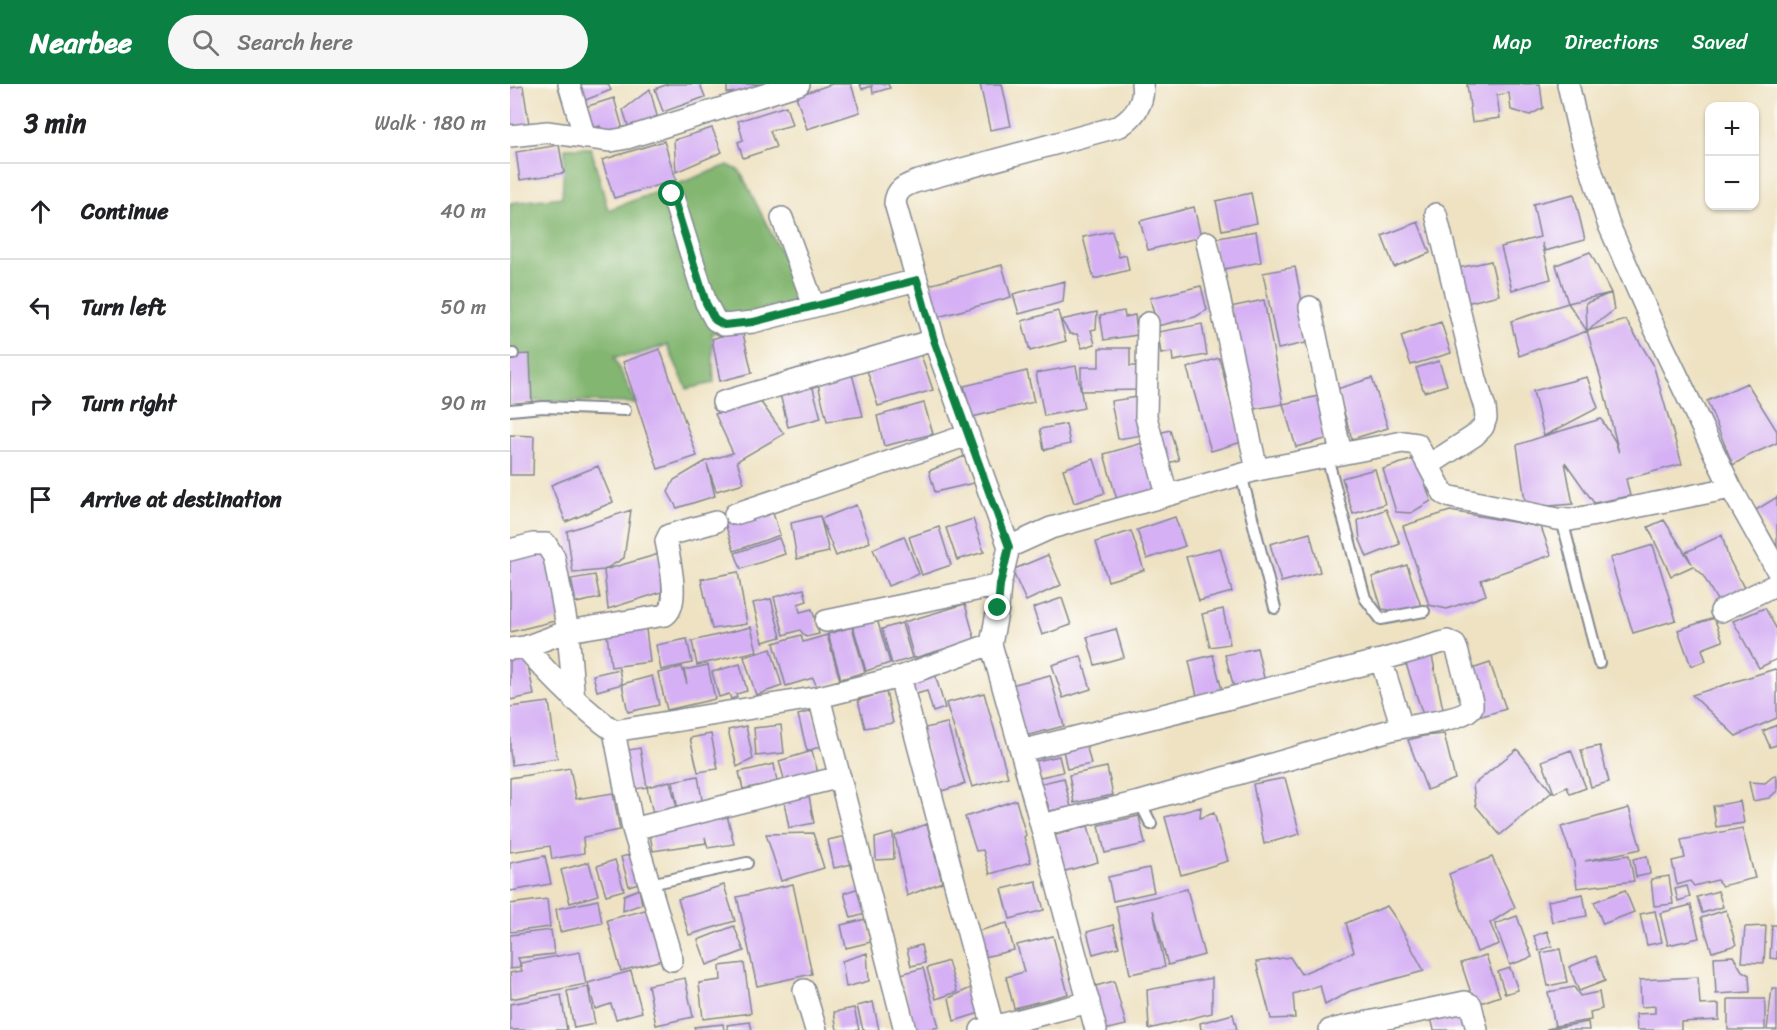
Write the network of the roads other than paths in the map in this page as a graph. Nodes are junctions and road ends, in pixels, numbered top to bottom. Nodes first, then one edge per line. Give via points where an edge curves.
1 (569, 84) edge
2 (799, 84) edge
3 (1142, 84) edge
4 (1568, 84) edge
5 (510, 136) edge
6 (585, 138) junction
7 (672, 194) dead end
8 (1436, 214) dead end
9 (782, 218) dead end
10 (1206, 242) dead end
11 (917, 280) junction
12 (814, 306) junction
13 (1310, 308) dead end
14 (1148, 323) dead end
15 (934, 340) junction
16 (723, 402) dead end
17 (510, 410) edge
18 (625, 410) dead end
19 (968, 435) junction
20 (1334, 455) junction
21 (1429, 465) junction
22 (1249, 472) junction
23 (1731, 488) junction
24 (1167, 495) junction
25 (735, 514) dead end
26 (1562, 520) junction
27 (715, 522) dead end
28 (1009, 547) junction
29 (510, 550) edge
30 (1777, 570) edge
31 (1777, 584) edge
32 (1000, 585) junction
33 (1275, 608) dead end
34 (1424, 611) dead end
35 (1721, 612) dead end
36 (826, 621) dead end
37 (568, 631) junction
38 (991, 644) junction
39 (518, 648) edge
40 (1381, 660) junction
41 (1599, 663) dead end
42 (900, 677) junction
43 (819, 697) junction
44 (574, 700) junction
45 (1402, 727) junction
46 (614, 731) junction
47 (1021, 751) junction
48 (840, 777) junction
49 (1140, 802) junction
50 (1151, 824) dead end
51 (1041, 825) junction
52 (633, 829) junction
53 (747, 863) dead end
54 (650, 884) junction
55 (672, 960) dead end
56 (804, 990) dead end
57 (1089, 1002) junction
58 (1401, 1023) edge
59 (987, 1028) edge
60 (816, 1030) edge
61 (905, 1030) edge
62 (1096, 1030) edge
63 (1330, 1030) edge
64 (1477, 1030) edge

1 - 6 street
2 - 6 street via 627,138
3 - 11 street via 1136,112 1120,126 915,182 899,190 895,203
4 - 23 street via 1608,223
5 - 6 street via 547,132
7 - 12 street via 706,303 715,320 724,325 753,322
8 - 21 street via 1486,418 1474,436
9 - 12 street
10 - 22 street
11 - 12 street
11 - 15 street
13 - 20 street
14 - 24 street via 1146,417
15 - 16 street
15 - 19 street
17 - 18 lane
19 - 25 street
19 - 28 street
20 - 21 street via 1411,442 1417,444
20 - 22 street
20 - 34 lane via 1365,598 1381,619
21 - 26 street via 1444,494 1451,497
22 - 24 street
22 - 33 lane
23 - 26 street
23 - 30 street
24 - 28 street via 1051,528
26 - 41 lane
27 - 37 street via 669,535 666,541 673,581 672,605 666,615
28 - 32 street
29 - 37 street via 540,544 551,550
31 - 35 street
32 - 36 street
32 - 38 street
37 - 39 street
37 - 44 street
38 - 42 street
38 - 47 street
39 - 44 street
40 - 45 street
40 - 45 street via 1447,641 1457,650 1472,702 1470,711
40 - 47 street
42 - 43 street
42 - 59 street
43 - 46 street
43 - 48 street
44 - 46 street
45 - 49 street
46 - 52 street
47 - 51 street
48 - 52 street
48 - 61 street
49 - 50 lane
49 - 51 street
51 - 57 street
52 - 54 street
53 - 54 lane
54 - 55 street
56 - 60 street
57 - 59 street
57 - 62 street
58 - 63 street
58 - 64 street via 1464,1002 1471,1005

